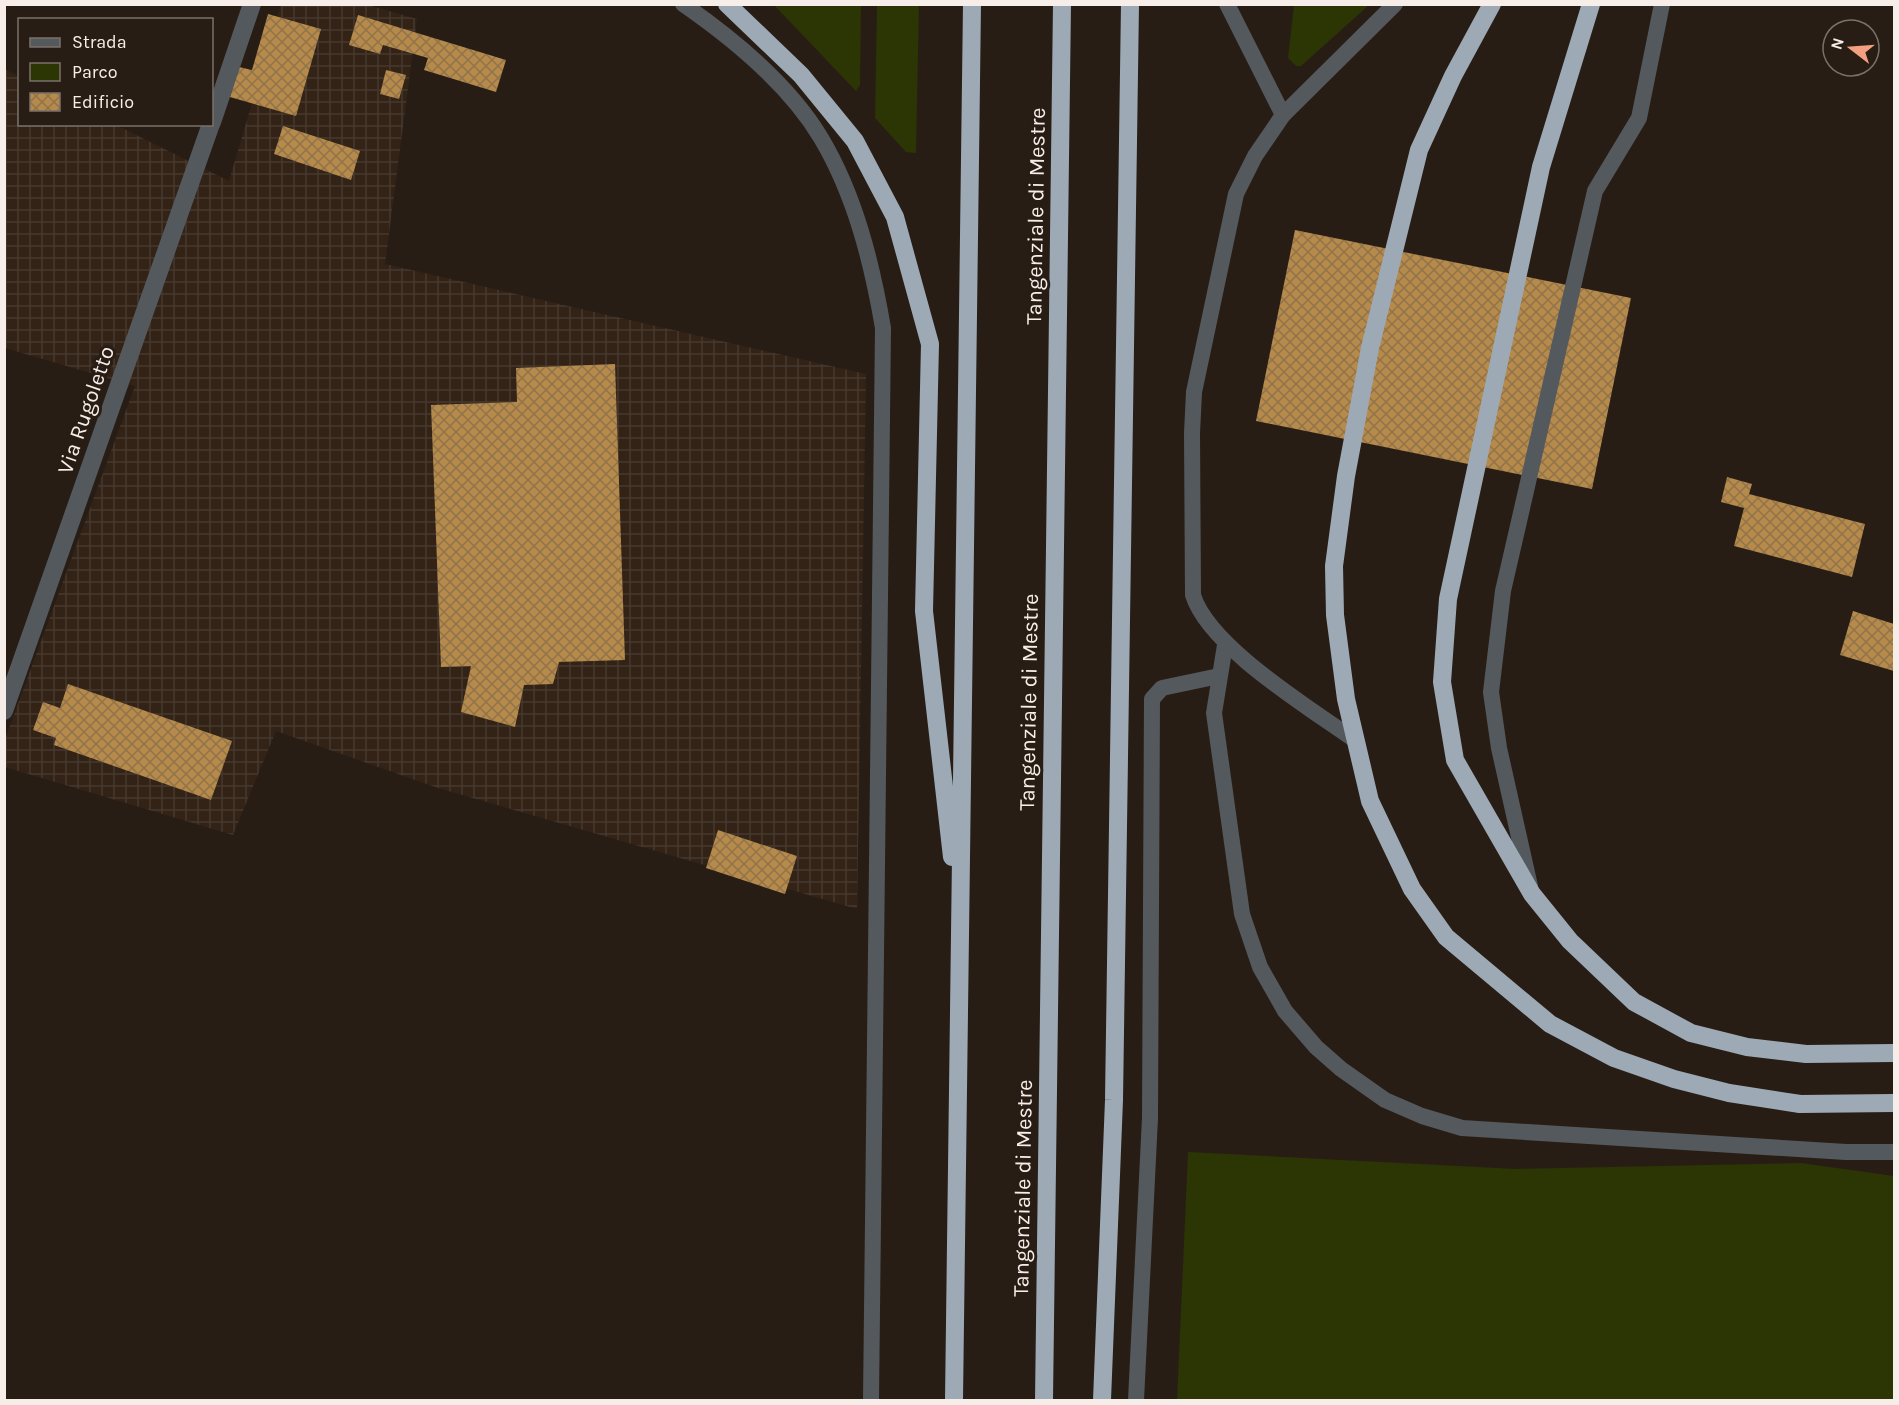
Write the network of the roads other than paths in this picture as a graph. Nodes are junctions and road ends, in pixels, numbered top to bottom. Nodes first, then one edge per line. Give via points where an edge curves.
1 (252, 4) edge
2 (683, 4) edge
3 (727, 4) edge
4 (972, 4) edge
5 (1062, 4) edge
6 (1130, 4) edge
7 (1227, 4) edge
8 (1395, 4) edge
9 (1492, 4) edge
10 (1591, 4) edge
11 (1662, 4) edge
12 (1283, 115) junction
13 (213, 117) edge
14 (210, 126) edge
15 (1226, 645) junction
16 (1219, 676) junction
17 (4, 711) edge
18 (1356, 741) junction
19 (1532, 894) junction
20 (961, 935) junction
21 (1894, 1053) edge
22 (1894, 1103) edge
23 (1894, 1152) edge
24 (872, 1401) edge
25 (954, 1401) edge
26 (1044, 1401) edge
27 (1102, 1401) edge
28 (1136, 1401) edge

1 - 13 street, Via Rugoletto
2 - 24 lane via 721,31 789,96 821,138 857,219 873,271 884,328
3 - 20 highway via 801,75 855,141 895,217 930,344 924,611
4 - 20 highway
5 - 26 highway, Tangenziale di Mestre
6 - 27 highway via 1114,1088
7 - 12 lane
8 - 12 lane
9 - 18 highway via 1419,150 1370,348 1346,476 1334,566 1335,615
10 - 19 highway via 1539,179 1448,599 1442,682 1455,760
11 - 19 lane via 1640,118 1595,191 1503,591 1491,692 1499,748
12 - 15 lane via 1255,156 1236,194 1194,392 1193,595 1197,608
14 - 17 street, Via Rugoletto
15 - 16 lane
15 - 18 lane
16 - 23 lane via 1215,713 1242,914 1260,967 1285,1011 1341,1070 1385,1100 1462,1128
16 - 28 lane via 1162,688 1152,699 1150,1118
18 - 22 highway via 1370,801 1412,889 1446,937 1550,1024 1614,1058 1729,1093 1800,1104
19 - 21 highway via 1570,941 1634,1002 1691,1033 1747,1047 1806,1054
20 - 25 highway

